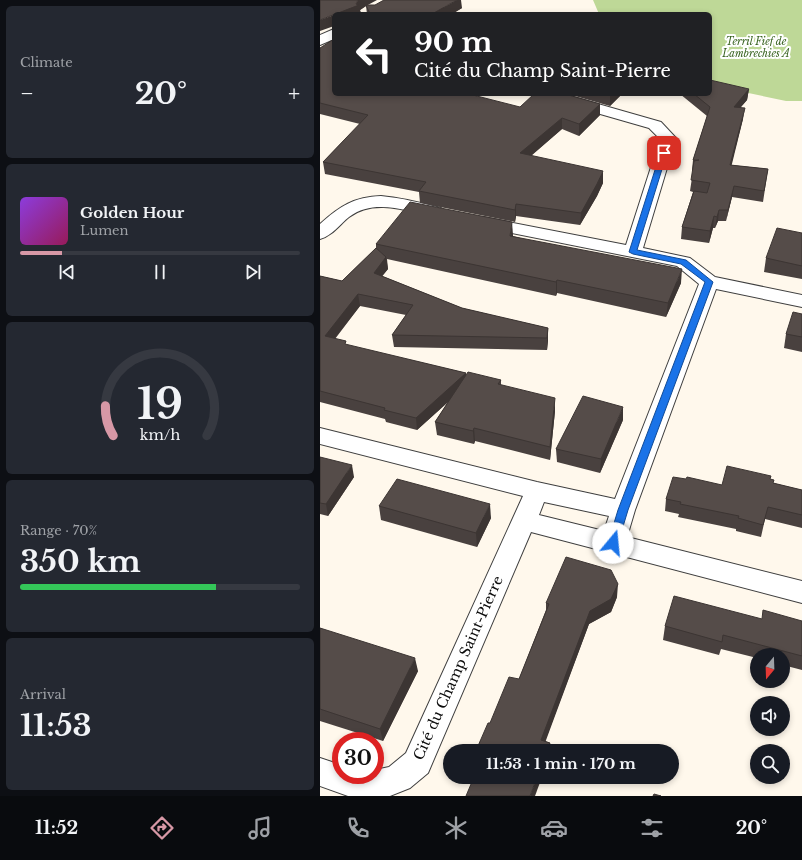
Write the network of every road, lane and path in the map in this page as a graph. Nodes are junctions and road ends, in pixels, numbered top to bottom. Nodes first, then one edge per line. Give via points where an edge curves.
1 (332, 34) edge
2 (320, 41) edge
3 (553, 96) edge
4 (320, 233) edge
5 (633, 252) junction
6 (709, 282) junction
7 (802, 301) edge
8 (320, 436) edge
9 (537, 491) junction
10 (623, 510) junction
11 (524, 521) junction
12 (613, 543) junction
13 (802, 592) edge
14 (320, 772) edge

1 - 2 street
3 - 5 street via 656,125 668,138
4 - 5 street via 351,208 377,201
5 - 6 street via 683,262
6 - 7 street
6 - 10 street
8 - 9 street
9 - 10 street
9 - 11 street, Cité du Champ Saint-Pierre
10 - 12 street
11 - 12 street
11 - 14 street, Cité du Champ Saint-Pierre via 417,763 399,778 383,784 362,786
12 - 13 street

